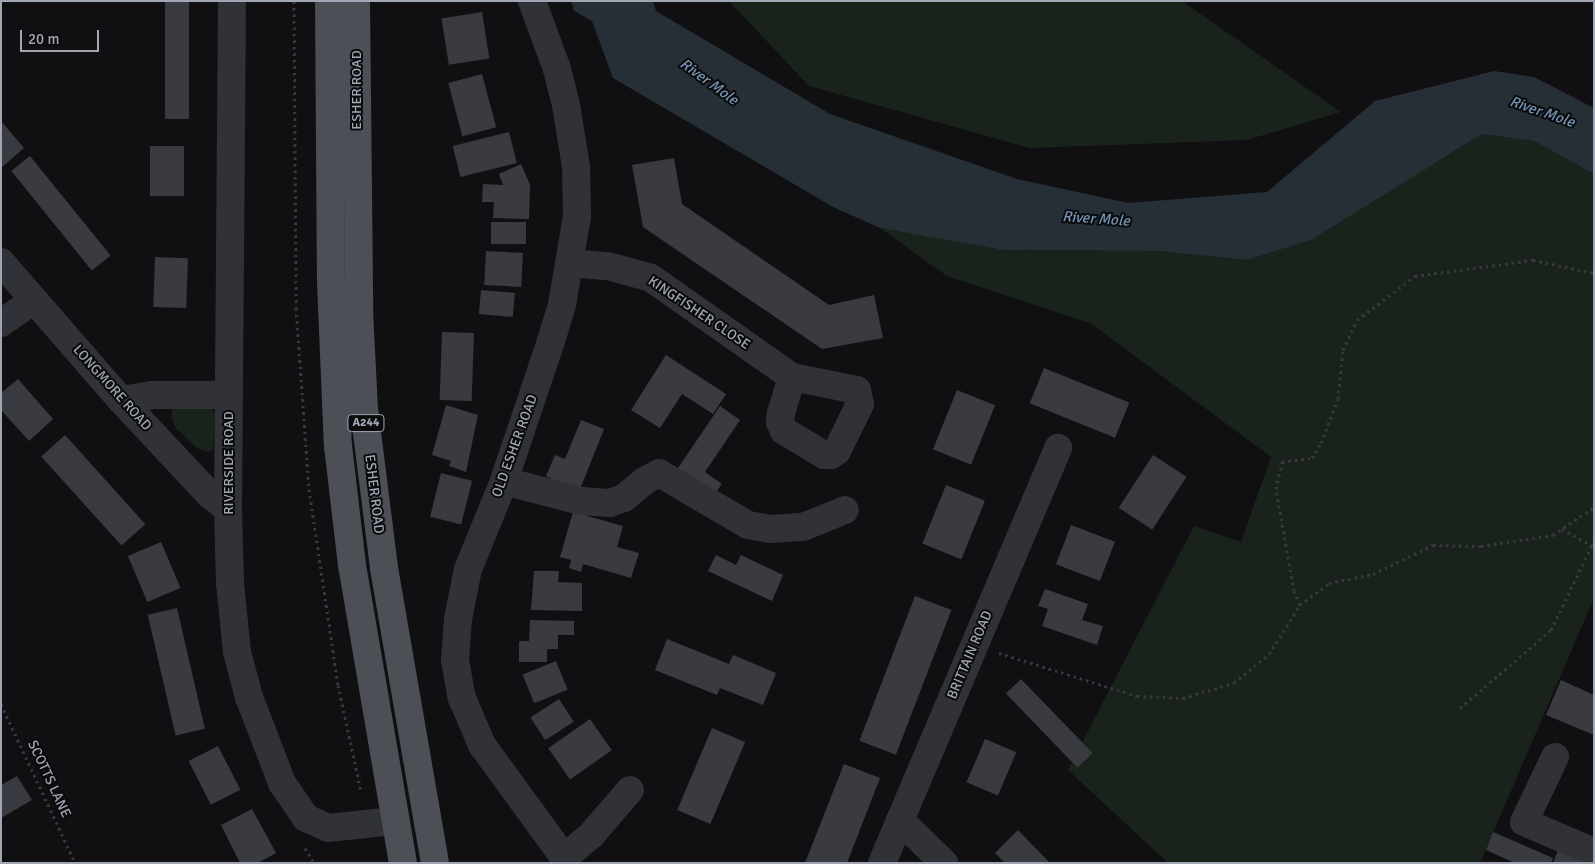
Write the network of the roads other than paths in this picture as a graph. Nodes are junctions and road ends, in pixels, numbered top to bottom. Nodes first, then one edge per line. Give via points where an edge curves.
1 (232, 1) edge
2 (329, 1) edge
3 (356, 1) edge
4 (532, 1) edge
5 (1, 262) edge
6 (570, 263) junction
7 (34, 300) junction
8 (1, 323) edge
9 (792, 377) dead end
10 (229, 395) junction
11 (121, 400) junction
12 (1058, 448) dead end
13 (504, 481) junction
14 (228, 509) junction
15 (845, 510) dead end
16 (1555, 758) dead end
17 (630, 790) dead end
18 (900, 820) junction
19 (394, 821) junction
20 (1594, 852) edge
21 (566, 860) edge
22 (403, 863) edge
23 (436, 863) edge
24 (882, 863) edge
25 (944, 863) edge

1 - 10 street, RIVERSIDE ROAD
2 - 19 main road, ESHER ROAD / A244 via 331,282 338,446 352,565
3 - 23 main road, ESHER ROAD / A244 via 359,311 364,410 384,568
4 - 6 street, OLD ESHER ROAD via 557,69 576,167 578,194
5 - 7 street, LONGMORE ROAD
6 - 9 street, KINGFISHER CLOSE via 616,268 651,278
6 - 13 street, OLD ESHER ROAD via 551,341
7 - 8 street
7 - 11 street, LONGMORE ROAD
10 - 11 street via 151,395
10 - 14 street, RIVERSIDE ROAD
11 - 14 street, LONGMORE ROAD via 210,495
12 - 18 street, BRITTAIN ROAD
13 - 15 street via 581,501 610,503 624,498 659,473 748,525 771,529 803,528
13 - 21 street, OLD ESHER ROAD via 468,569 461,598 455,639 458,681 482,745
14 - 19 street, RIVERSIDE ROAD via 230,583 237,652 249,697 282,783 300,811 318,826 344,828
16 - 20 street via 1524,822
17 - 21 street
18 - 24 street, BRITTAIN ROAD
18 - 25 street
19 - 22 main road, ESHER ROAD / A244

